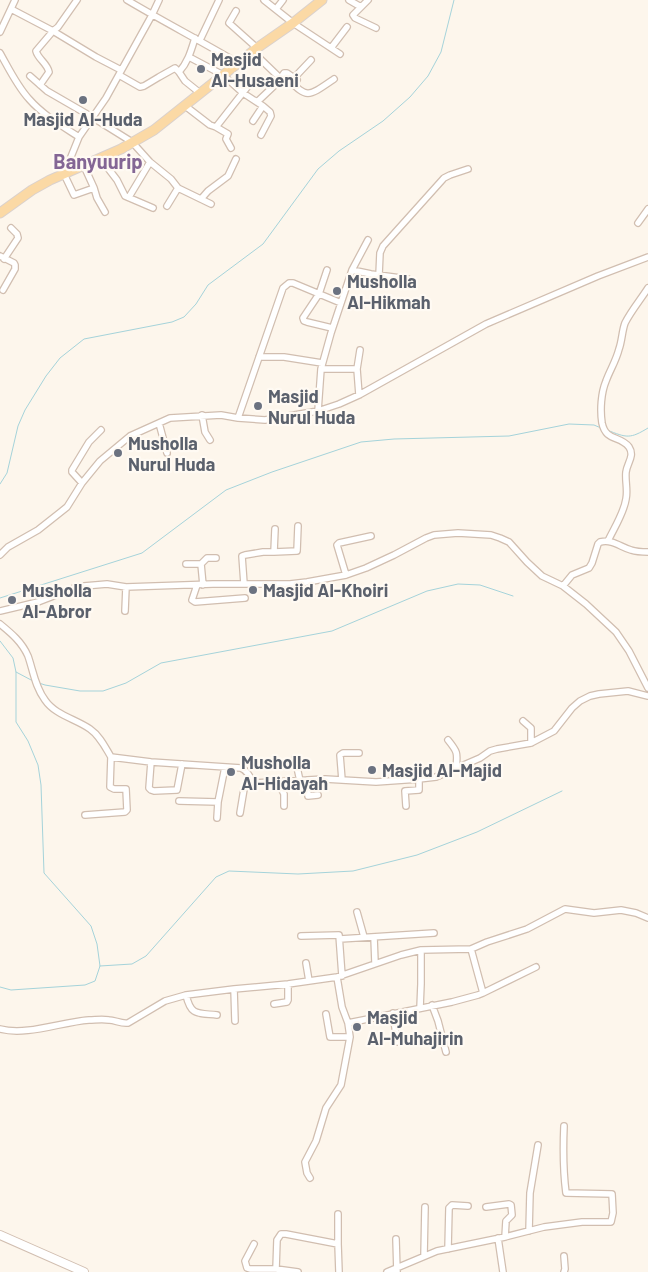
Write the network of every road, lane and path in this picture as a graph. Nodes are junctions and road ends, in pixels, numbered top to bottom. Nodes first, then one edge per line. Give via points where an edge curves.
1 (15, 0) edge
2 (77, 0) edge
3 (127, 0) edge
4 (159, 0) edge
5 (219, 0) edge
6 (264, 0) edge
7 (283, 0) edge
8 (322, 0) edge
9 (349, 0) edge
10 (368, 0) edge
11 (361, 7) junction
12 (11, 9) junction
13 (276, 9) junction
14 (236, 11) dead end
15 (152, 15) junction
16 (293, 23) junction
17 (347, 27) dead end
18 (376, 28) dead end
19 (53, 31) junction
20 (0, 32) edge
21 (198, 39) junction
22 (331, 48) junction
23 (255, 50) junction
24 (0, 53) edge
25 (340, 54) dead end
26 (189, 58) junction
27 (311, 60) dead end
28 (238, 63) junction
29 (120, 72) junction
30 (179, 72) junction
31 (223, 75) junction
32 (30, 76) dead end
33 (282, 77) junction
34 (334, 79) dead end
35 (252, 81) dead end
36 (40, 85) junction
37 (200, 93) junction
38 (243, 93) junction
39 (257, 102) junction
40 (184, 106) junction
41 (263, 106) junction
42 (92, 117) junction
43 (253, 121) dead end
44 (216, 127) junction
45 (261, 135) dead end
46 (79, 137) junction
47 (132, 142) junction
48 (231, 148) dead end
49 (101, 158) junction
50 (236, 159) dead end
51 (150, 162) junction
52 (84, 166) junction
53 (468, 169) dead end
54 (64, 174) junction
55 (94, 188) junction
56 (178, 188) junction
57 (129, 197) junction
58 (201, 199) junction
59 (211, 204) dead end
60 (167, 206) dead end
61 (153, 208) dead end
62 (648, 208) edge
63 (105, 212) dead end
64 (0, 213) edge
65 (638, 223) dead end
66 (11, 228) dead end
67 (368, 240) dead end
68 (2, 257) edge
69 (648, 258) edge
70 (327, 270) dead end
71 (352, 270) junction
72 (378, 275) junction
73 (408, 279) dead end
74 (648, 288) edge
75 (3, 290) dead end
76 (320, 294) junction
77 (341, 303) junction
78 (332, 328) junction
79 (360, 350) dead end
80 (259, 357) junction
81 (322, 366) junction
82 (357, 369) junction
83 (359, 394) junction
84 (318, 411) junction
85 (202, 415) junction
86 (238, 418) junction
87 (159, 423) junction
88 (101, 430) dead end
89 (210, 440) dead end
90 (167, 453) dead end
91 (82, 483) junction
92 (298, 526) dead end
93 (275, 528) dead end
94 (371, 536) dead end
95 (608, 541) junction
96 (274, 552) junction
97 (648, 552) edge
98 (0, 555) edge
99 (216, 558) dead end
100 (186, 564) dead end
101 (201, 564) junction
102 (346, 575) junction
103 (244, 584) junction
104 (200, 585) junction
105 (563, 586) junction
106 (126, 587) junction
107 (245, 598) dead end
108 (0, 611) edge
109 (125, 611) dead end
110 (0, 624) edge
111 (648, 688) edge
112 (648, 696) edge
113 (523, 721) dead end
114 (448, 740) dead end
115 (531, 744) junction
116 (359, 753) dead end
117 (111, 757) junction
118 (295, 758) dead end
119 (151, 762) junction
120 (182, 764) junction
121 (225, 767) junction
122 (456, 767) junction
123 (419, 779) junction
124 (307, 780) junction
125 (342, 780) junction
126 (300, 781) junction
127 (278, 782) junction
128 (253, 783) junction
129 (318, 795) dead end
130 (179, 801) dead end
131 (218, 802) junction
132 (284, 806) dead end
133 (406, 806) dead end
134 (240, 813) dead end
135 (85, 815) dead end
136 (217, 818) dead end
137 (357, 912) dead end
138 (648, 918) edge
139 (434, 932) dead end
140 (301, 936) dead end
141 (374, 937) junction
142 (364, 938) junction
143 (340, 939) junction
144 (470, 949) junction
145 (421, 950) junction
146 (306, 963) dead end
147 (375, 963) junction
148 (536, 967) dead end
149 (340, 976) junction
150 (308, 981) junction
151 (288, 984) junction
152 (234, 989) junction
153 (483, 993) junction
154 (186, 995) junction
155 (274, 1004) dead end
156 (432, 1005) junction
157 (420, 1008) junction
158 (393, 1013) junction
159 (326, 1014) dead end
160 (216, 1016) dead end
161 (235, 1021) dead end
162 (348, 1024) junction
163 (0, 1028) edge
164 (350, 1038) junction
165 (397, 1042) dead end
166 (446, 1052) dead end
167 (564, 1126) dead end
168 (538, 1145) dead end
169 (310, 1178) dead end
170 (468, 1206) dead end
171 (425, 1207) dead end
172 (486, 1207) dead end
173 (338, 1214) dead end
174 (529, 1231) junction
175 (0, 1235) edge
176 (505, 1237) junction
177 (498, 1238) junction
178 (396, 1239) dead end
179 (254, 1244) dead end
180 (338, 1244) junction
181 (448, 1249) junction
182 (424, 1256) junction
183 (564, 1256) dead end
184 (276, 1269) junction
185 (397, 1270) edge
186 (84, 1272) edge
187 (298, 1272) edge
188 (339, 1272) edge
189 (387, 1272) edge
190 (503, 1272) edge
191 (564, 1272) edge

1 - 12 street
2 - 19 street
3 - 15 street
4 - 15 street
5 - 21 street
6 - 13 street
7 - 13 street
8 - 16 main road
9 - 11 street
10 - 11 street
11 - 18 street via 353,16
12 - 19 street
12 - 20 street
13 - 16 street
14 - 23 street via 229,23
15 - 21 street
15 - 29 street
16 - 22 street
16 - 23 main road
17 - 22 street
19 - 29 street
19 - 36 street via 36,51 49,72
21 - 26 street
21 - 28 street
22 - 25 street
23 - 28 main road
23 - 33 street
24 - 46 street via 28,99
26 - 30 street
26 - 31 street
27 - 33 street via 296,79 287,73
28 - 31 main road
29 - 30 street via 140,87 175,68
29 - 42 street
30 - 37 street
31 - 37 main road
31 - 38 street
32 - 36 street
33 - 34 street via 308,94
33 - 39 street
35 - 38 street
36 - 42 street
37 - 40 main road
38 - 39 street
38 - 44 street
39 - 41 street
40 - 44 street
40 - 47 main road via 154,130
41 - 43 street
41 - 45 street via 270,116
42 - 46 street
42 - 47 street
44 - 48 street via 228,134 226,139
46 - 54 street
47 - 49 main road
47 - 51 street
49 - 52 main road
49 - 57 street via 125,196
50 - 58 street via 228,176
51 - 56 street
51 - 57 street
52 - 54 main road
52 - 55 street
53 - 72 street via 444,178 383,246
54 - 55 street via 74,195
54 - 64 main road via 32,190
55 - 63 street
56 - 58 street
56 - 60 street
57 - 61 street
58 - 59 street
62 - 65 street
66 - 68 street via 18,238
67 - 71 street
68 - 75 street via 15,265
69 - 83 street via 486,324
70 - 76 street
71 - 72 street
71 - 77 street
72 - 73 street
74 - 95 street via 626,322 617,357 603,389 601,410 605,432 625,443 631,453 626,473 625,506
76 - 77 street
76 - 78 street via 304,321
76 - 80 street via 293,282 282,288
77 - 78 street
78 - 81 street
79 - 82 street
80 - 81 street via 284,358
80 - 86 street
81 - 82 street
81 - 84 street
82 - 83 street
83 - 84 street
84 - 86 street via 265,420
85 - 86 street
85 - 87 street via 170,418
85 - 89 street
87 - 90 street
87 - 91 street via 130,436 100,461
88 - 91 street via 89,442 72,470
91 - 98 street via 67,507
92 - 96 street via 297,551
93 - 96 street
94 - 102 street via 337,545
95 - 97 street via 630,550
95 - 105 street via 598,544 589,568 572,575
96 - 103 street via 242,556
99 - 101 street via 207,558
100 - 101 street
101 - 104 street
102 - 103 street via 290,584
102 - 105 street via 426,538 474,533 509,542 542,576
103 - 104 street
104 - 106 street
104 - 107 street via 192,600 195,602
105 - 111 street via 616,632
106 - 108 street via 107,584 74,588 38,602
106 - 109 street
110 - 117 street via 22,645 45,700 56,710 89,728
112 - 115 street via 628,691 590,696 572,708 554,731
113 - 115 street via 531,728
114 - 122 street via 457,751
115 - 122 street via 490,751
116 - 125 street via 340,755
117 - 119 street
117 - 135 street via 110,787 126,789 127,810
118 - 126 street
119 - 120 street
119 - 120 street via 149,788 154,791 177,790
120 - 121 street
121 - 128 street via 245,770
121 - 131 street
122 - 123 street via 436,777
123 - 125 street
123 - 133 street via 418,790 405,791
124 - 125 street
124 - 126 street
124 - 129 street via 308,796
126 - 127 street
127 - 128 street
127 - 132 street via 284,794
128 - 134 street via 244,788
130 - 131 street
131 - 136 street
137 - 142 street
138 - 144 street via 621,910 594,913 565,909 527,929
139 - 141 street
140 - 143 street via 339,935
141 - 142 street
141 - 147 street
142 - 143 street
143 - 149 street
144 - 145 street
144 - 153 street
145 - 147 street
145 - 157 street
146 - 150 street
147 - 149 street
148 - 153 street
149 - 150 street
149 - 162 street via 342,1007
150 - 151 street
151 - 152 street
151 - 155 street via 287,1002
152 - 154 street
152 - 161 street
153 - 156 street
154 - 160 street via 190,1010
154 - 163 street via 165,1001 128,1024 92,1020 13,1031
156 - 157 street
156 - 166 street
157 - 158 street
158 - 162 street
158 - 165 street
159 - 164 street via 330,1037
162 - 164 street
164 - 169 street via 341,1084 326,1108 319,1134 306,1160
167 - 174 street via 562,1153 566,1193 612,1194 611,1222 582,1222
168 - 174 street via 530,1193
170 - 181 street via 452,1205 449,1208
171 - 182 street
172 - 176 street via 511,1205 512,1215 506,1221
173 - 180 street
174 - 176 street
175 - 186 street
176 - 177 street
177 - 181 street
177 - 190 street
178 - 185 street
179 - 184 street via 245,1261 246,1266 250,1269
180 - 184 street via 282,1234 277,1240
180 - 188 street
181 - 182 street
182 - 185 street
183 - 191 street
184 - 187 street
185 - 189 street

